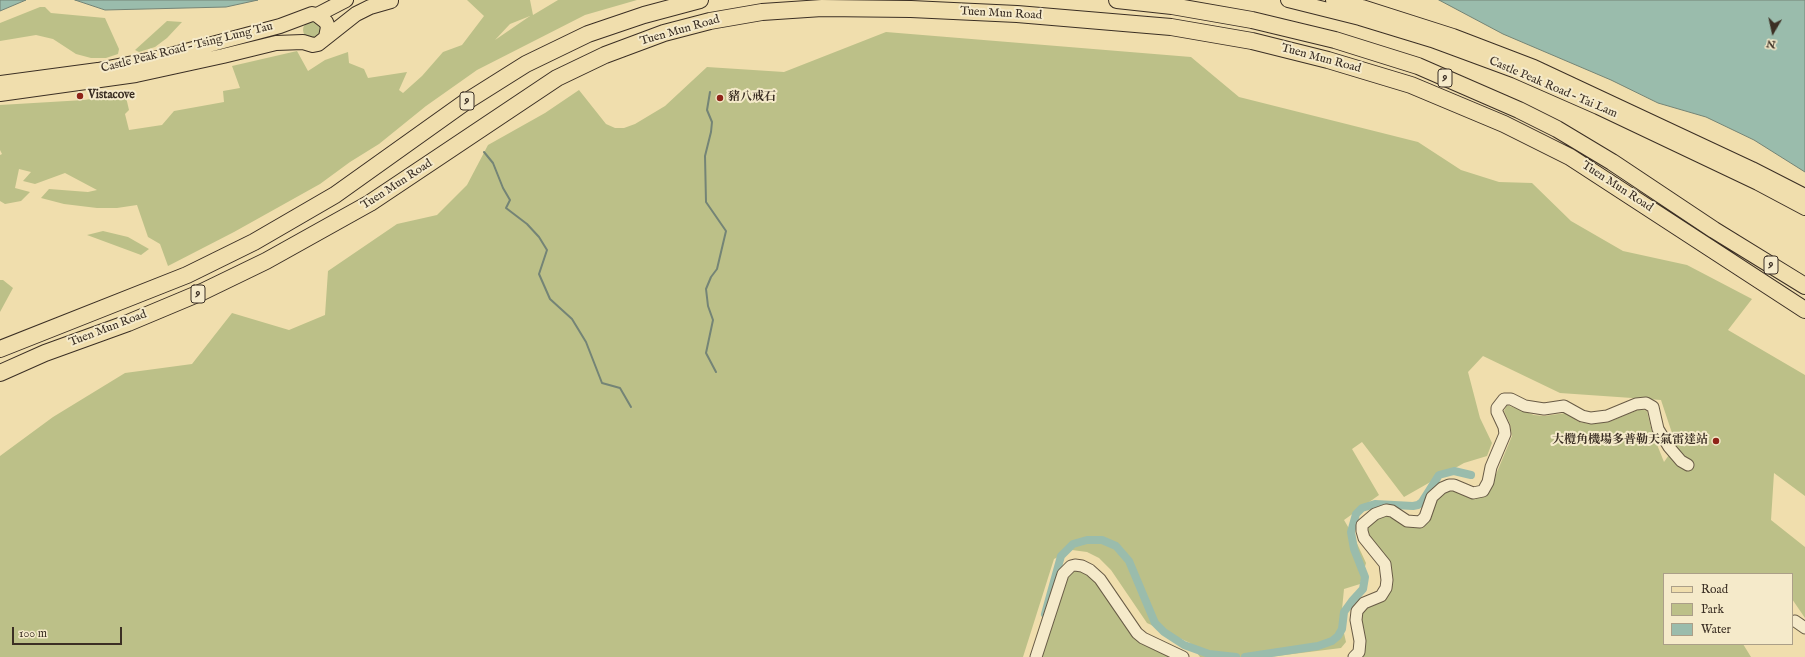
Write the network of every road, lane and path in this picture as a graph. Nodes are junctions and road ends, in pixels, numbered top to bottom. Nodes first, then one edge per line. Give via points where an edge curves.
1 (346, 0) edge
2 (700, 0) edge
3 (1117, 0) edge
4 (1288, 0) edge
5 (1333, 0) edge
6 (391, 1) edge
7 (317, 15) junction
8 (302, 18) junction
9 (326, 37) junction
10 (303, 42) junction
11 (0, 83) edge
12 (0, 94) edge
13 (1805, 196) edge
14 (1805, 208) edge
15 (1805, 286) edge
16 (1805, 310) edge
17 (0, 349) edge
18 (0, 373) edge
19 (1688, 465) dead end
20 (1795, 621) dead end
21 (1805, 628) edge
22 (1036, 657) edge
23 (1183, 657) edge
24 (1354, 657) edge

1 - 7 main road, Castle Peak Road – Tsing Lung Tau
2 - 17 highway, Tuen Mun Road / 9 via 588,34 526,64 464,103 335,195 254,242 187,275
3 - 15 highway, Tuen Mun Road / 9 via 1172,6 1252,20 1335,40 1418,66 1557,129
4 - 14 main road, Castle Peak Road – Tai Lam via 1432,40 1516,71 1626,120
5 - 13 main road, Castle Peak Road – Tai Lam via 1453,36 1528,65 1773,178
6 - 9 main road, Castle Peak Road – Tsing Lung Tau via 370,6
7 - 8 main road, Castle Peak Road – Tsing Lung Tau
7 - 9 main road via 326,22
8 - 10 main road via 296,30
8 - 11 main road, Castle Peak Road – Tsing Lung Tau via 280,26 134,63
9 - 10 main road, Castle Peak Road – Tsing Lung Tau via 318,44
10 - 12 main road, Castle Peak Road – Tsing Lung Tau via 276,43 136,75
16 - 18 highway, Tuen Mun Road / 9 via 1570,157 1504,124 1418,88 1335,62 1252,41 1171,27 1017,14 822,8 762,12 710,21 664,33 605,55 557,78 370,203 266,261 202,292
19 - 24 street via 1669,447 1658,429 1654,407 1646,403 1636,404 1607,416 1591,418 1564,406 1544,409 1504,399 1497,412 1505,434 1483,491 1473,492 1449,485 1432,498 1420,522 1408,521 1394,511 1386,510 1375,514 1362,525 1362,534 1385,564 1387,583 1381,596 1364,603 1357,611 1360,641 1359,652
20 - 21 street
22 - 23 street via 1063,574 1075,565 1090,570 1100,579 1136,633

